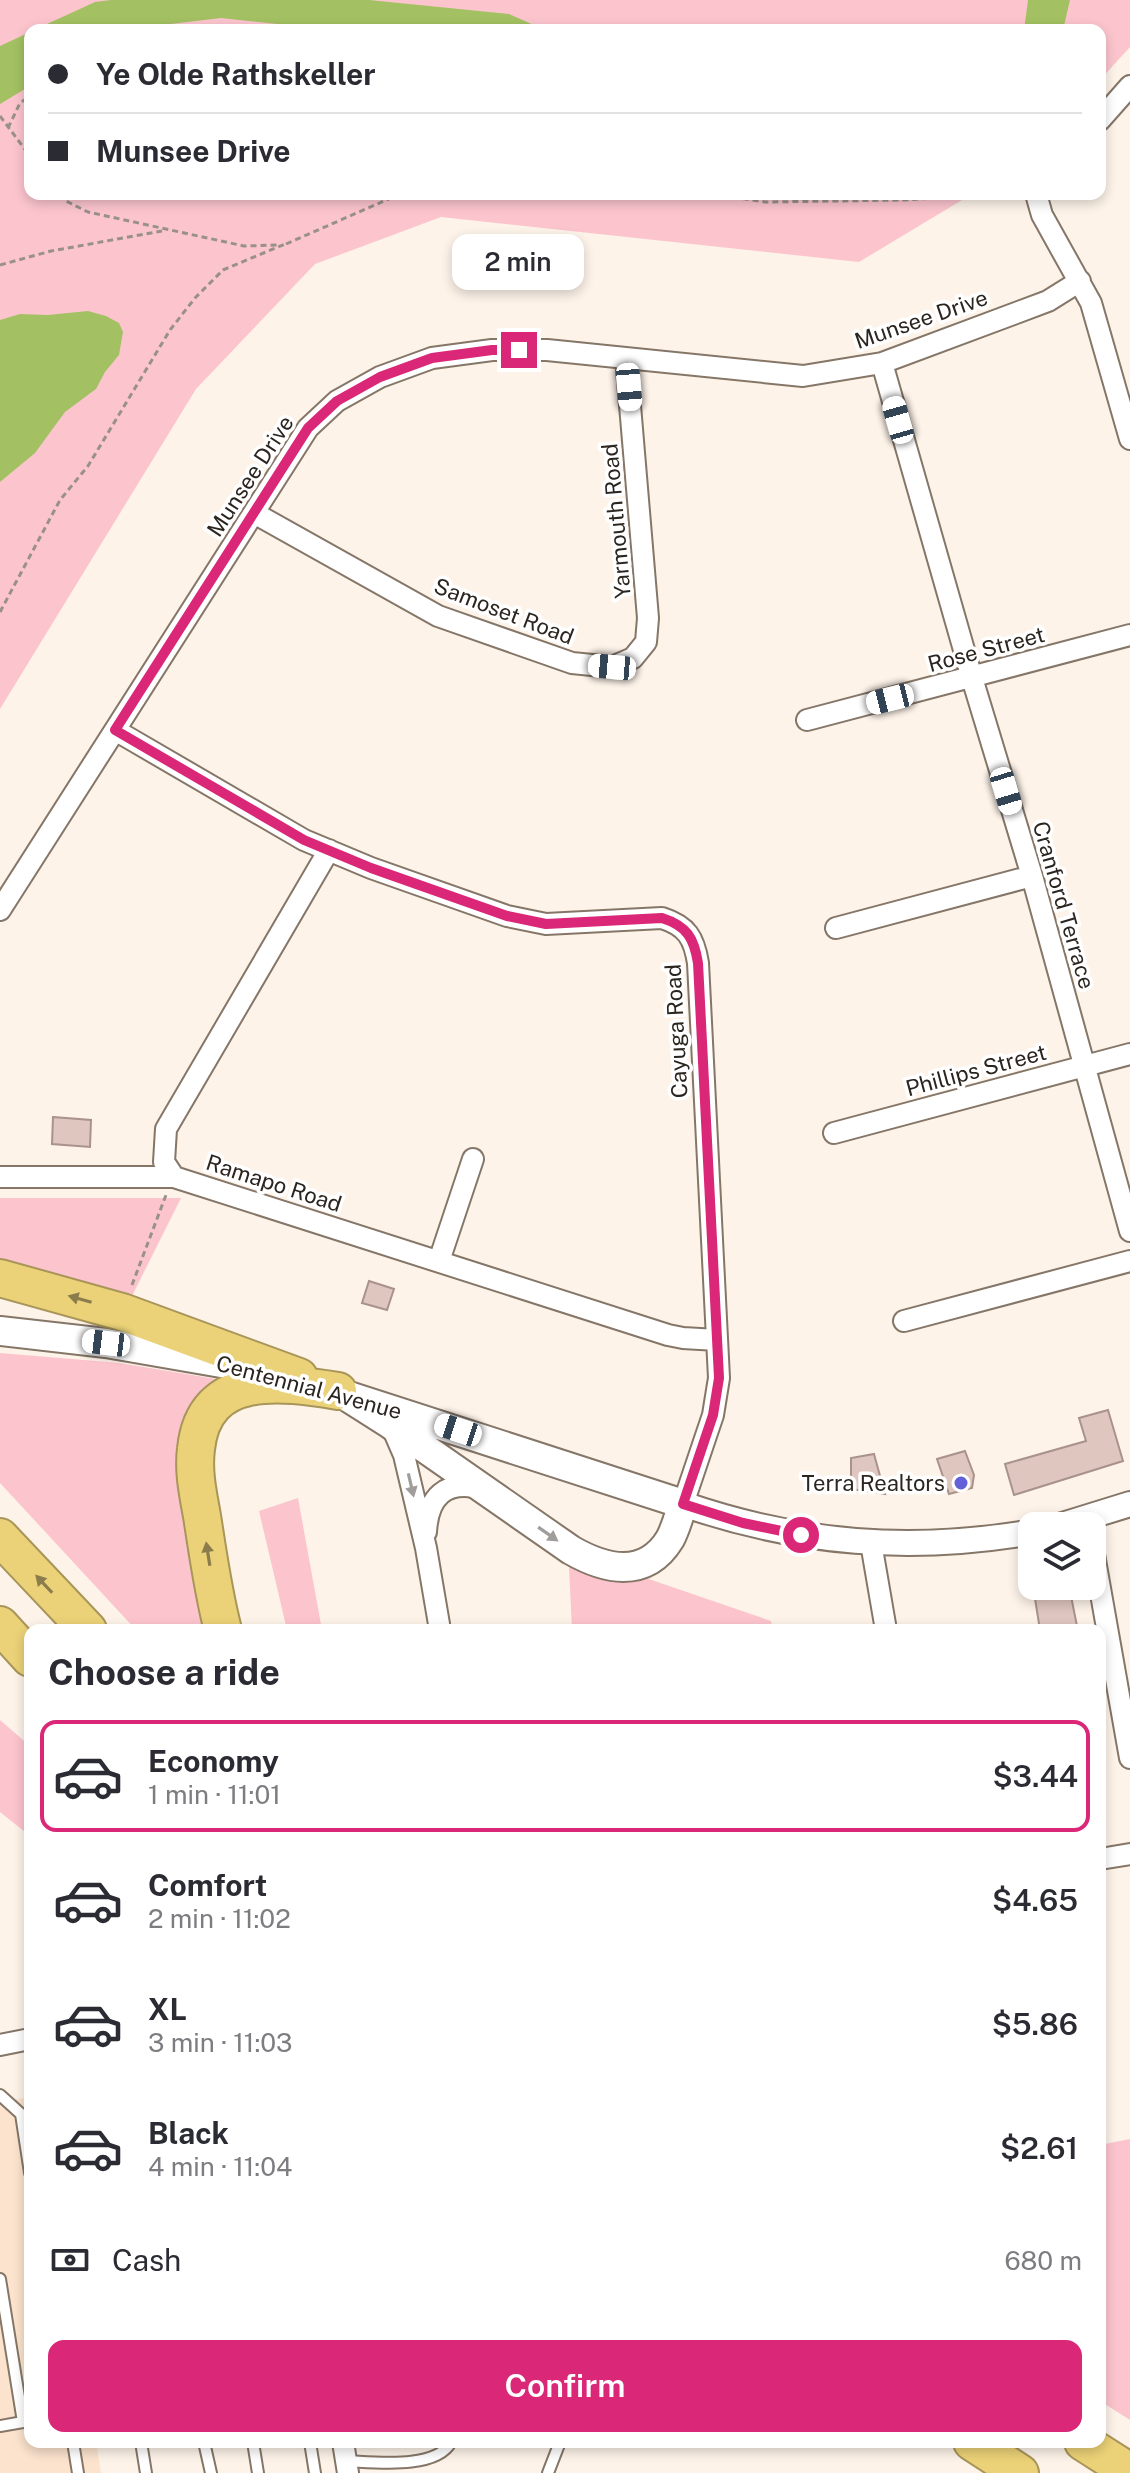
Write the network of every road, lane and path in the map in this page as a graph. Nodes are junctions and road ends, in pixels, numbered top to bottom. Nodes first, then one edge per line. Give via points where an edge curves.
1 (1130, 86) edge
2 (24, 100) edge
3 (1106, 113) edge
4 (0, 116) edge
5 (8, 128) junction
6 (24, 148) edge
7 (65, 200) edge
8 (386, 200) edge
9 (752, 200) edge
10 (904, 200) edge
11 (1038, 200) edge
12 (166, 230) junction
13 (285, 244) junction
14 (0, 265) edge
15 (1080, 281) junction
16 (626, 358) junction
17 (882, 363) junction
18 (1130, 439) edge
19 (254, 513) junction
20 (0, 612) edge
21 (647, 633) joint
22 (1130, 635) edge
23 (972, 678) junction
24 (807, 720) dead end
25 (115, 730) junction
26 (329, 850) junction
27 (1032, 876) junction
28 (0, 910) edge
29 (836, 928) dead end
30 (1130, 1054) edge
31 (1083, 1066) junction
32 (834, 1133) dead end
33 (473, 1159) dead end
34 (0, 1177) edge
35 (174, 1177) junction
36 (1130, 1231) edge
37 (439, 1261) junction
38 (1130, 1261) edge
39 (0, 1278) edge
40 (128, 1294) dead end
41 (904, 1321) dead end
42 (0, 1331) edge
43 (717, 1340) junction
44 (338, 1391) junction
45 (390, 1424) junction
46 (484, 1489) junction
47 (683, 1504) junction
48 (1130, 1504) edge
49 (1106, 1514) edge
50 (1018, 1534) edge
51 (0, 1537) edge
52 (871, 1543) junction
53 (426, 1548) junction
54 (1102, 1600) edge
55 (82, 1624) edge
56 (222, 1624) edge
57 (439, 1624) edge
58 (885, 1624) edge
59 (0, 1625) edge
60 (24, 1651) edge
61 (0, 1660) edge
62 (24, 1681) edge
63 (1130, 1758) edge
64 (1130, 1854) edge
65 (1106, 1858) edge
66 (24, 2040) edge
67 (0, 2045) edge
68 (0, 2095) edge
69 (24, 2134) edge
70 (0, 2279) edge
71 (0, 2426) edge
72 (74, 2448) edge
73 (142, 2448) edge
74 (205, 2448) edge
75 (254, 2448) edge
76 (311, 2448) edge
77 (448, 2448) edge
78 (558, 2448) edge
79 (981, 2448) edge
80 (1092, 2448) edge
81 (346, 2459) edge
82 (1130, 2472) edge
83 (78, 2473) edge
84 (146, 2473) edge
85 (211, 2473) edge
86 (258, 2473) edge
87 (315, 2473) edge
88 (548, 2473) edge
89 (1020, 2473) edge

1 - 3 street
2 - 5 path
4 - 5 path
5 - 6 path
7 - 12 path via 88,212
8 - 13 path
9 - 10 path
11 - 15 street
12 - 13 path via 244,246
12 - 14 path
13 - 20 path via 223,270 186,308 88,466 60,500
15 - 17 street, Munsee Drive via 1048,301
15 - 18 street
16 - 17 street, Munsee Drive via 803,376
16 - 19 street, Munsee Drive via 492,350 432,358 380,377 337,401 308,428
16 - 21 street, Yarmouth Road
17 - 23 street, Cranford Terrace
19 - 21 street, Samoset Road via 438,616 572,663 612,667 633,658
19 - 25 street, Munsee Drive
22 - 23 street, Rose Street
23 - 24 street, Rose Street
23 - 27 street, Cranford Terrace
25 - 26 street, Cayuga Road
25 - 28 street, Munsee Drive
26 - 35 street, Ramapo Road via 166,1129 164,1162
26 - 43 street, Cayuga Road via 507,916 546,924 662,918 687,933 698,963
27 - 29 street
27 - 31 street, Cranford Terrace
30 - 31 street, Phillips Street
31 - 32 street, Phillips Street
31 - 36 street, Cranford Terrace
33 - 37 street
34 - 35 street
35 - 37 street, Ramapo Road
35 - 40 path
37 - 43 street, Ramapo Road via 668,1335
38 - 41 street
44 -> 39 highway via 151,1321
42 - 44 main road, Centennial Avenue via 184,1355
43 - 47 street, Cayuga Road via 717,1402
44 - 45 main road
44 - 47 main road, Centennial Avenue
56 -> 44 highway via 197,1483 195,1452 201,1426 223,1399 244,1388 290,1384
45 - 46 main road
45 -> 53 street via 404,1455
46 -> 47 main road via 571,1550 614,1567 639,1564 663,1547
46 - 53 street via 454,1486 439,1495 429,1511
47 - 52 street, Centennial Avenue via 762,1528
48 - 49 street
50 - 52 street, Centennial Avenue via 941,1543
55 -> 51 highway
52 - 58 street
53 - 57 street
54 - 63 street
59 - 60 highway
61 - 62 highway
64 - 65 street
66 - 67 street
68 - 69 lane via 21,2114
70 - 71 lane via 23,2422
72 - 83 lane
73 - 84 lane
74 - 85 lane
75 - 86 lane
76 - 87 lane
77 - 81 lane via 408,2462
78 - 88 lane
79 - 89 highway
80 - 82 highway

